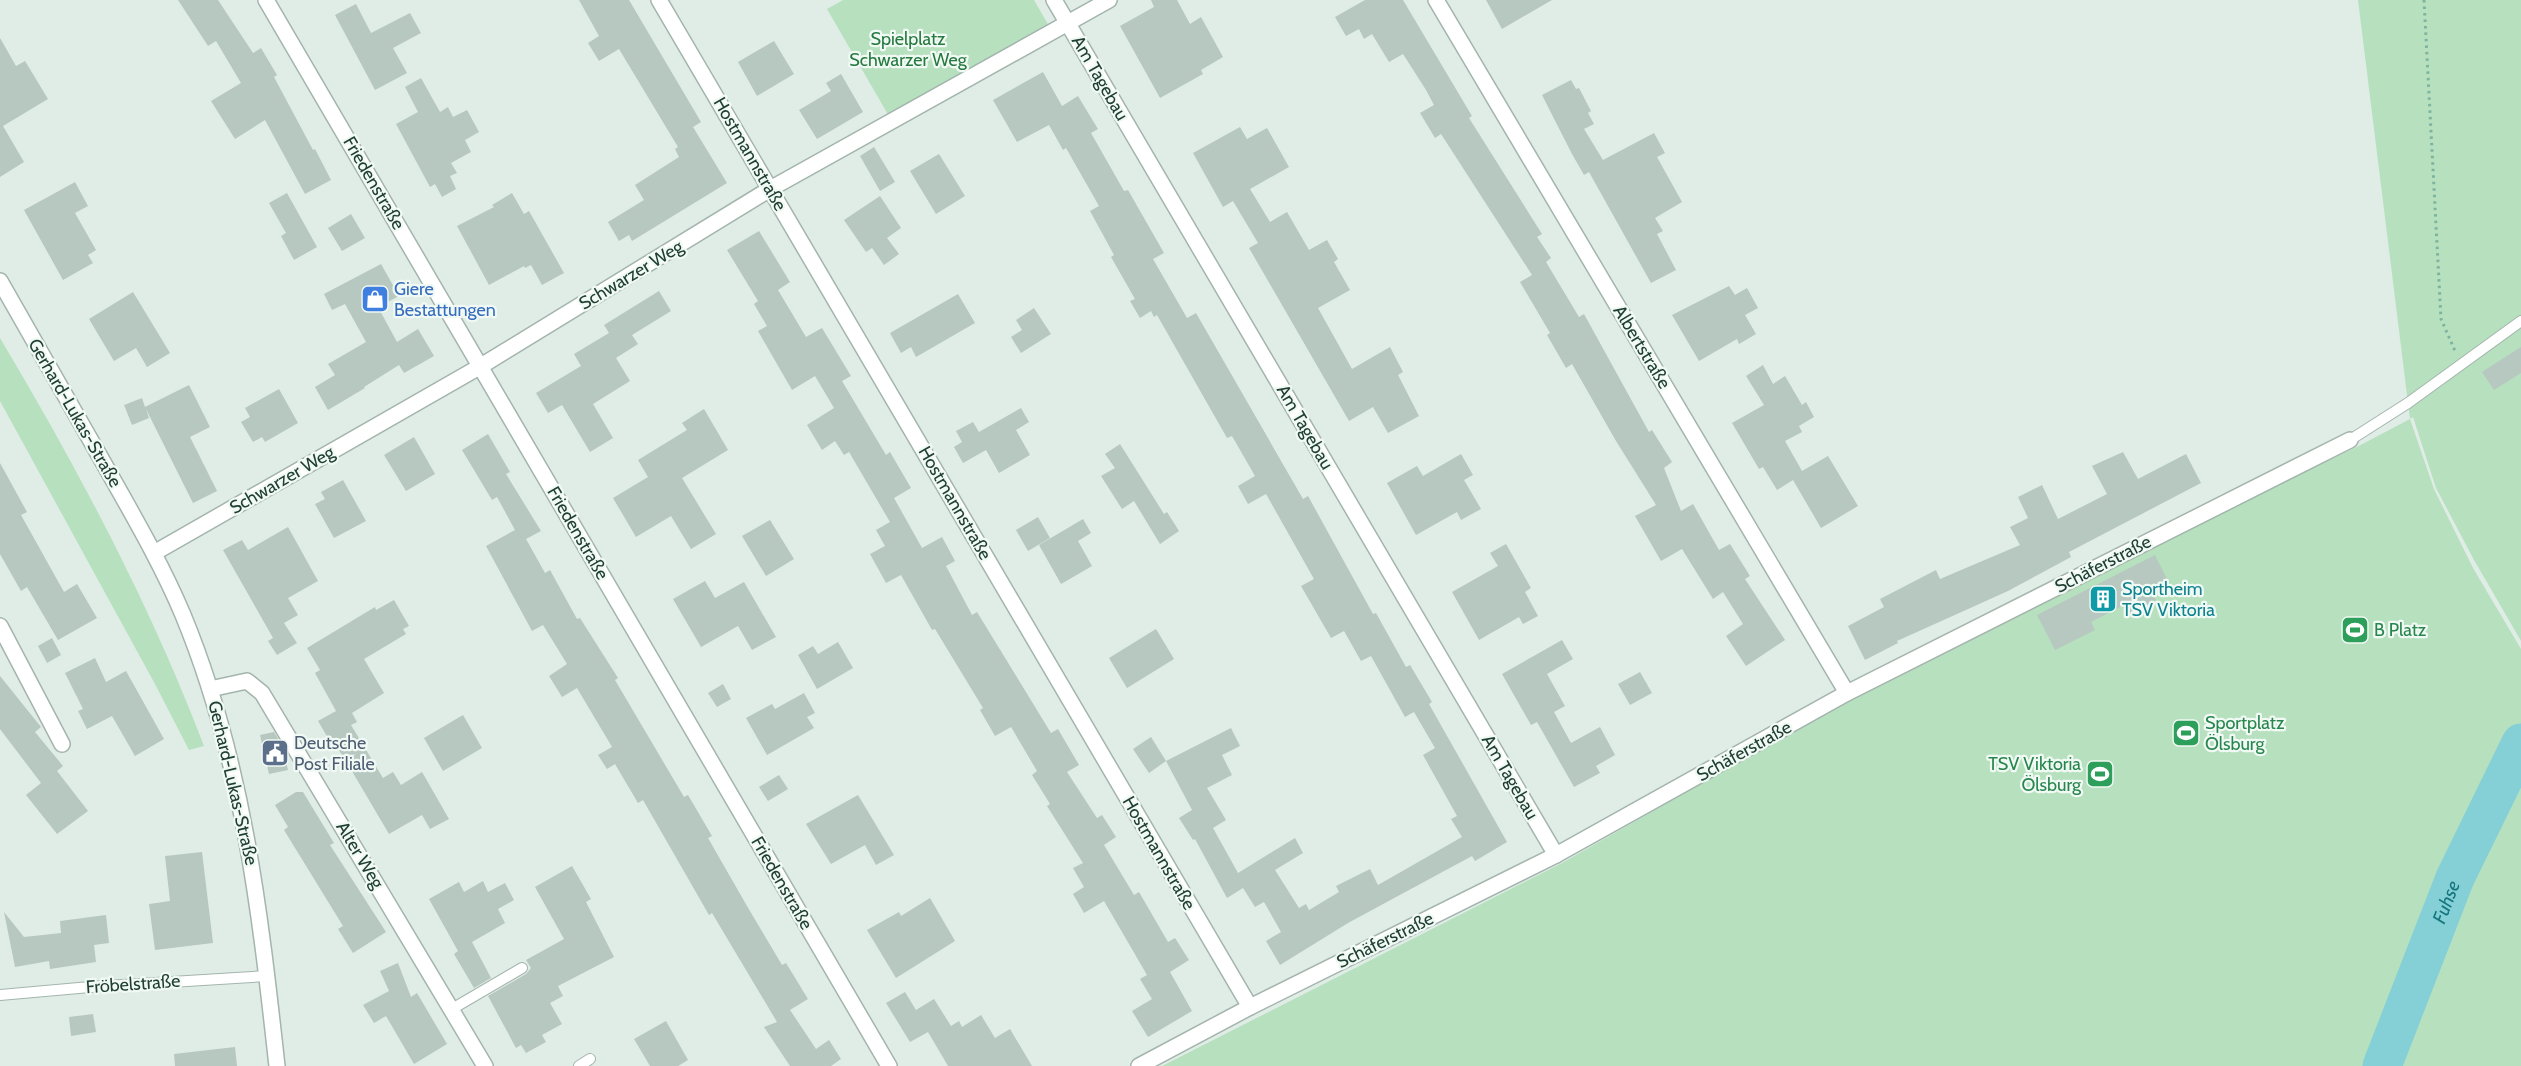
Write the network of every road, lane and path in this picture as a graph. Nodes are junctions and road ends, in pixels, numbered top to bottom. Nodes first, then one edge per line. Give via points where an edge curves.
1 (266, 0) edge
2 (659, 0) edge
3 (1054, 0) edge
4 (1109, 0) edge
5 (1436, 0) edge
6 (2424, 0) edge
7 (1068, 25) junction
8 (770, 189) junction
9 (0, 281) edge
10 (2521, 321) edge
11 (2461, 364) junction
12 (481, 366) junction
13 (2350, 440) joint
14 (154, 553) junction
15 (0, 626) edge
16 (210, 689) junction
17 (1847, 693) junction
18 (62, 744) dead end
19 (1556, 855) junction
20 (522, 968) dead end
21 (267, 976) junction
22 (0, 995) edge
23 (1250, 1007) junction
24 (452, 1009) junction
25 (590, 1059) dead end
26 (277, 1066) edge
27 (485, 1066) edge
28 (579, 1066) edge
29 (889, 1066) edge
30 (1139, 1066) edge

1 - 12 street, Friedenstraße
2 - 8 street, Hostmannstraße
3 - 7 street, Am Tagebau
4 - 7 street, Schwarzer Weg
5 - 17 street, Albertstraße
6 - 11 path via 2442,319
7 - 8 street, Schwarzer Weg
7 - 19 street, Am Tagebau
8 - 12 street, Schwarzer Weg
8 - 23 street, Hostmannstraße
9 - 14 street, Gerhard-Lukas-Straße
10 - 11 lane
11 - 13 lane
12 - 14 street, Schwarzer Weg
12 - 29 street, Friedenstraße
13 - 17 street, Schäferstraße
14 - 16 street, Gerhard-Lukas-Straße via 183,615
15 - 18 street
16 - 21 street, Gerhard-Lukas-Straße via 243,811
16 - 24 street, Alter Weg via 247,681 262,693
17 - 19 street, Schäferstraße
19 - 23 street, Schäferstraße
20 - 24 lane
21 - 22 lane, Fröbelstraße via 90,986
21 - 26 street, Gerhard-Lukas-Straße
23 - 30 street, Schäferstraße
24 - 27 street, Alter Weg
25 - 28 lane

